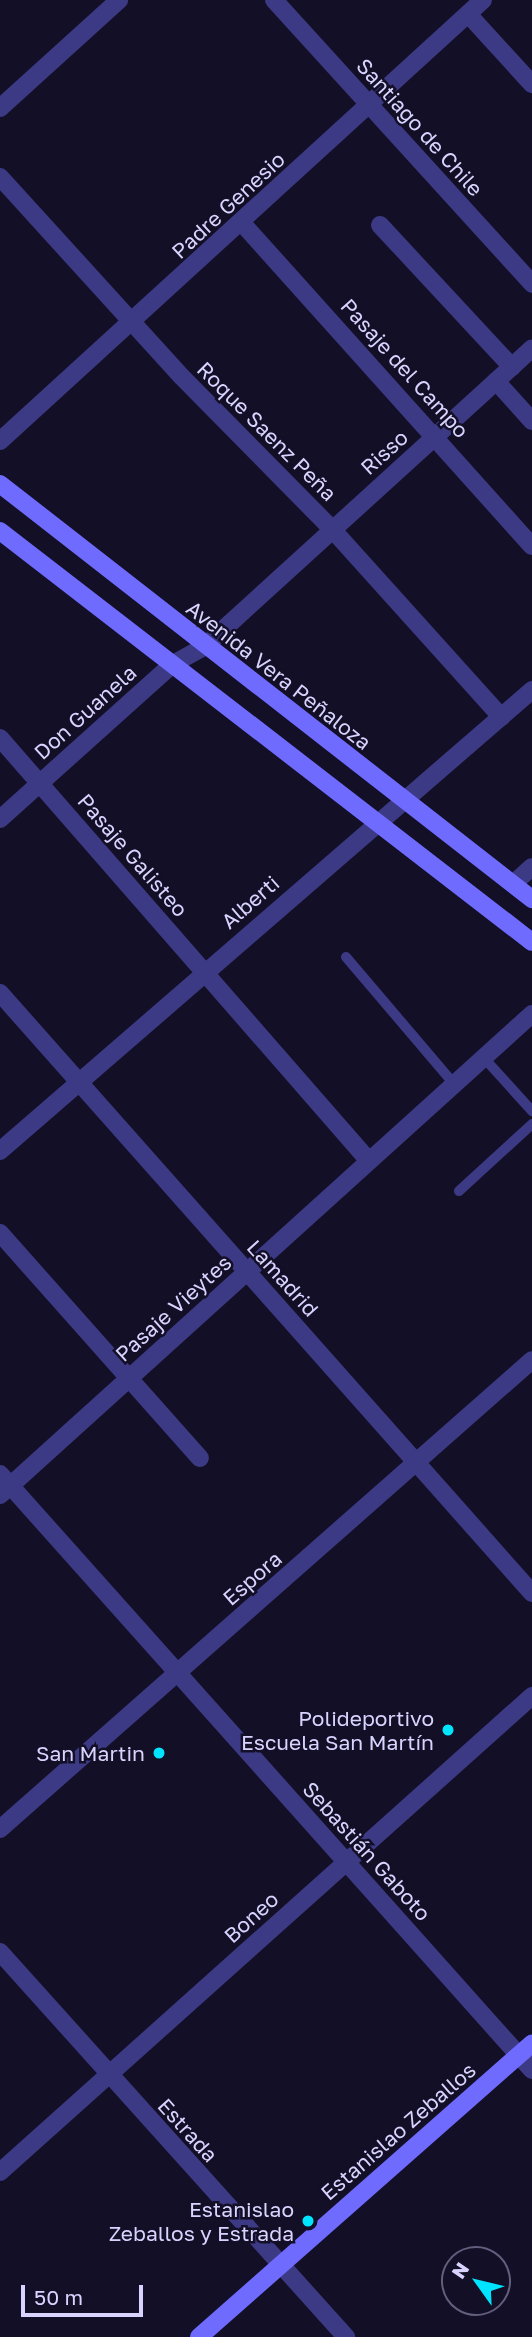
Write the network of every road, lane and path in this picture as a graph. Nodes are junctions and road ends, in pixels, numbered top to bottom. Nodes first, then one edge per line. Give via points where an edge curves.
1 (119, 0) edge
2 (274, 0) edge
3 (483, 0) edge
4 (468, 14) junction
5 (532, 84) edge
6 (369, 105) junction
7 (0, 108) edge
8 (0, 177) edge
9 (242, 223) junction
10 (380, 225) dead end
11 (532, 284) edge
12 (135, 323) junction
13 (532, 348) edge
14 (512, 367) junction
15 (496, 381) junction
16 (532, 421) edge
17 (436, 436) junction
18 (0, 441) edge
19 (0, 484) edge
20 (332, 529) junction
21 (0, 531) edge
22 (532, 546) edge
23 (205, 646) junction
24 (173, 664) junction
25 (532, 690) edge
26 (501, 717) junction
27 (0, 738) edge
28 (40, 783) junction
29 (404, 802) junction
30 (0, 819) edge
31 (375, 822) junction
32 (532, 867) edge
33 (513, 884) junction
34 (532, 899) edge
35 (532, 942) edge
36 (346, 957) dead end
37 (205, 971) junction
38 (0, 993) edge
39 (532, 1014) edge
40 (484, 1058) junction
41 (79, 1082) junction
42 (454, 1084) junction
43 (532, 1111) edge
44 (532, 1124) edge
45 (0, 1151) edge
46 (369, 1161) junction
47 (459, 1191) dead end
48 (0, 1233) edge
49 (247, 1271) junction
50 (532, 1360) edge
51 (129, 1378) junction
52 (200, 1458) dead end
53 (417, 1462) junction
54 (3, 1485) edge
55 (532, 1593) edge
56 (178, 1673) junction
57 (532, 1696) edge
58 (0, 1829) edge
59 (346, 1862) junction
60 (0, 1952) edge
61 (525, 2049) edge
62 (532, 2070) edge
63 (109, 2076) junction
64 (0, 2172) edge
65 (280, 2265) junction
66 (200, 2337) edge
67 (346, 2337) edge

1 - 7 street
2 - 6 street, Santiago de Chile
3 - 4 street, Padre Genesio
4 - 5 street
4 - 6 street, Padre Genesio
6 - 9 street, Padre Genesio
6 - 11 street, Santiago de Chile
8 - 12 street, Roque Saenz Peña
9 - 12 street, Padre Genesio
9 - 17 street, Pasaje del Campo
10 - 14 street
12 - 18 street, Padre Genesio
12 - 20 street, Roque Saenz Peña
13 - 14 street, Risso
14 - 15 street, Risso
15 - 16 street
15 - 17 street, Risso
17 - 20 street, Risso
17 - 22 street, Pasaje del Campo
19 - 23 main road, Avenida Vera Peñaloza
20 - 23 street, Risso
20 - 26 street, Roque Saenz Peña
21 - 24 main road
23 - 24 street, Don Guanela
23 - 29 main road, Avenida Vera Peñaloza
24 - 28 street, Don Guanela
24 - 31 main road
25 - 26 street, Alberti
26 - 29 street, Alberti
27 - 28 street, Pasaje Galisteo
28 - 30 street, Don Guanela
28 - 37 street, Pasaje Galisteo
29 - 31 street, Alberti
29 - 33 main road, Avenida Vera Peñaloza
31 - 35 main road
31 - 37 street, Alberti
32 - 33 street
33 - 34 main road, Avenida Vera Peñaloza
36 - 42 lane
37 - 41 street, Alberti
37 - 46 street, Pasaje Galisteo
38 - 41 street, Lamadrid
39 - 40 street, Pasaje Vieytes
40 - 42 street, Pasaje Vieytes
40 - 43 lane
41 - 45 street, Alberti
41 - 49 street, Lamadrid
42 - 46 street, Pasaje Vieytes
44 - 47 lane
46 - 49 street, Pasaje Vieytes
48 - 51 street
49 - 51 street, Pasaje Vieytes
49 - 53 street, Lamadrid
50 - 53 street, Espora
51 - 52 street
51 - 54 street, Pasaje Vieytes
53 - 55 street, Lamadrid
53 - 56 street, Espora
54 - 56 street, Sebastián Gaboto
56 - 58 street, Espora
56 - 59 street, Sebastián Gaboto
57 - 59 street, Boneo
59 - 61 street, Sebastián Gaboto
59 - 63 street, Boneo
60 - 63 street, Estrada
61 - 62 street, Sebastián Gaboto
61 - 65 main road, Estanislao Zeballos
63 - 64 street, Boneo
63 - 65 street, Estrada
65 - 66 main road, Estanislao Zeballos
65 - 67 street, Estrada

